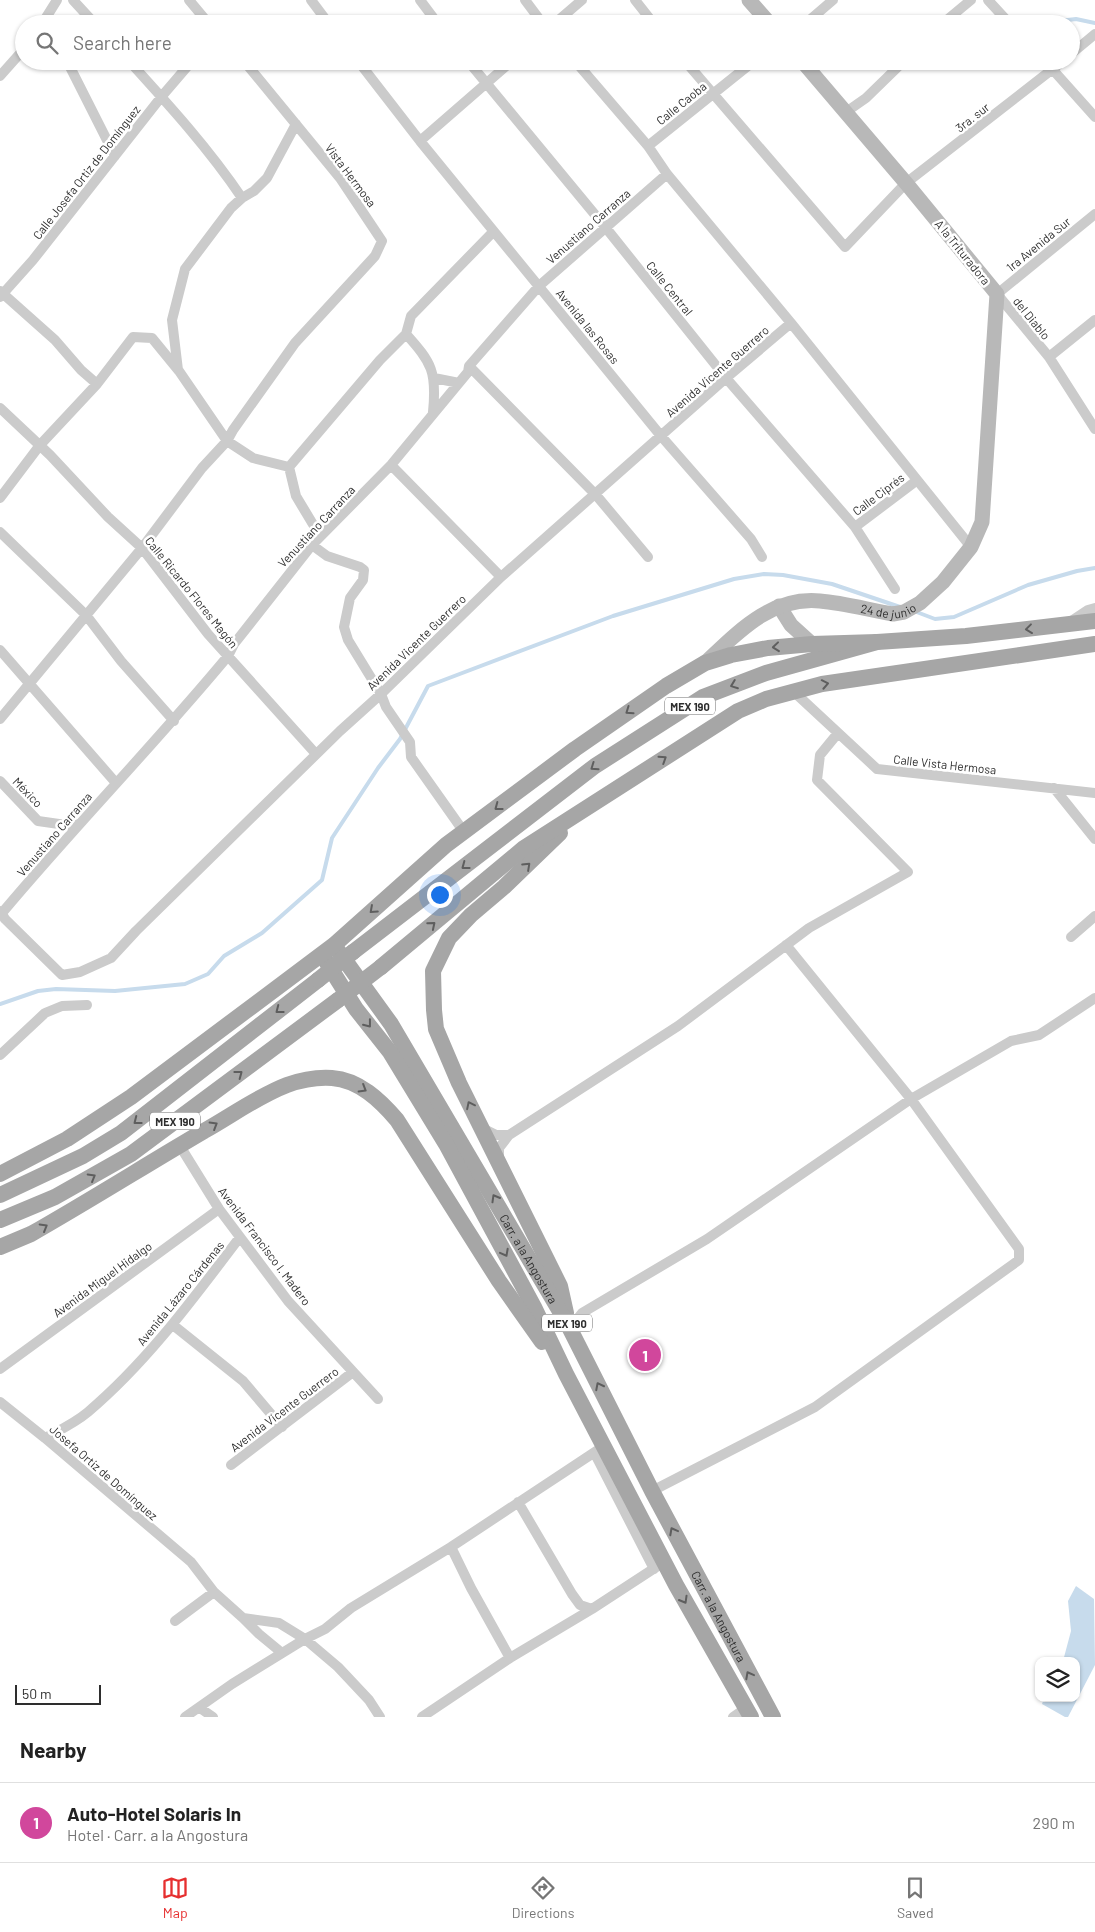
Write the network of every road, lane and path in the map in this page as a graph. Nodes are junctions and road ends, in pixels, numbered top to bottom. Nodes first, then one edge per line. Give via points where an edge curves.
1 (57, 0) edge
2 (73, 0) edge
3 (189, 0) edge
4 (311, 0) edge
5 (420, 0) edge
6 (525, 0) edge
7 (582, 0) edge
8 (635, 0) edge
9 (749, 0) edge
10 (833, 0) edge
11 (971, 0) edge
12 (988, 0) edge
13 (49, 15) edge
14 (87, 15) edge
15 (202, 15) edge
16 (322, 15) edge
17 (431, 15) edge
18 (536, 15) edge
19 (564, 15) edge
20 (647, 15) edge
21 (762, 15) edge
22 (816, 15) edge
23 (953, 15) edge
24 (1002, 15) edge
25 (1095, 34) edge
26 (1080, 46) edge
27 (15, 59) edge
28 (72, 70) edge
29 (137, 70) edge
30 (184, 70) edge
31 (251, 70) edge
32 (365, 70) edge
33 (475, 70) edge
34 (502, 70) edge
35 (583, 70) edge
36 (692, 70) edge
37 (743, 70) edge
38 (810, 70) edge
39 (895, 70) edge
40 (1053, 70) joint
41 (0, 76) edge
42 (487, 84) junction
43 (712, 94) junction
44 (162, 96) junction
45 (846, 112) junction
46 (1095, 117) edge
47 (296, 124) junction
48 (420, 141) junction
49 (648, 146) junction
50 (115, 156) junction
51 (667, 174) junction
52 (906, 183) junction
53 (242, 198) junction
54 (1095, 214) edge
55 (606, 228) junction
56 (493, 232) junction
57 (540, 286) junction
58 (1, 294) edge
59 (997, 294) junction
60 (1095, 320) edge
61 (791, 323) junction
62 (406, 334) junction
63 (1048, 358) junction
64 (469, 366) junction
65 (179, 371) junction
66 (434, 378) junction
67 (726, 378) junction
68 (459, 383) junction
69 (97, 384) junction
70 (0, 408) edge
71 (433, 412) junction
72 (1095, 429) edge
73 (661, 436) junction
74 (227, 441) junction
75 (40, 445) junction
76 (391, 464) junction
77 (289, 467) junction
78 (916, 480) junction
79 (596, 494) junction
80 (0, 498) edge
81 (855, 527) junction
82 (0, 532) edge
83 (320, 536) junction
84 (312, 545) junction
85 (971, 547) junction
86 (142, 548) junction
87 (648, 557) dead end
88 (762, 557) dead end
89 (501, 577) junction
90 (895, 589) dead end
91 (779, 606) junction
92 (1095, 608) edge
93 (86, 615) junction
94 (1095, 621) edge
95 (1067, 624) junction
96 (877, 642) junction
97 (812, 644) junction
98 (1095, 644) edge
99 (0, 650) edge
100 (228, 656) junction
101 (705, 663) junction
102 (28, 684) junction
103 (793, 691) junction
104 (380, 694) junction
105 (0, 719) edge
106 (174, 721) junction
107 (838, 733) junction
108 (316, 754) junction
109 (0, 781) edge
110 (116, 783) junction
111 (1054, 788) junction
112 (1095, 793) edge
113 (586, 808) junction
114 (79, 824) junction
115 (464, 832) junction
116 (1095, 839) edge
117 (1095, 916) edge
118 (2, 917) edge
119 (1071, 937) dead end
120 (786, 945) junction
121 (328, 949) junction
122 (1095, 998) edge
123 (86, 1005) dead end
124 (0, 1055) edge
125 (911, 1099) junction
126 (481, 1127) junction
127 (510, 1135) junction
128 (180, 1146) junction
129 (498, 1162) junction
130 (0, 1174) edge
131 (0, 1195) edge
132 (219, 1209) junction
133 (0, 1220) edge
134 (240, 1237) junction
135 (0, 1247) edge
136 (173, 1325) junction
137 (569, 1327) junction
138 (0, 1369) edge
139 (353, 1372) junction
140 (566, 1374) junction
141 (378, 1399) dead end
142 (0, 1402) edge
143 (282, 1427) junction
144 (45, 1438) junction
145 (599, 1450) junction
146 (231, 1466) dead end
147 (652, 1491) junction
148 (518, 1502) junction
149 (452, 1547) junction
150 (659, 1566) junction
151 (214, 1592) junction
152 (592, 1609) junction
153 (244, 1618) junction
154 (175, 1621) dead end
155 (305, 1639) junction
156 (282, 1653) junction
157 (510, 1658) junction
158 (200, 1708) junction
159 (744, 1714) edge
160 (185, 1717) edge
161 (213, 1717) edge
162 (380, 1717) edge
163 (422, 1717) edge
164 (773, 1717) edge

1 - 13 street
2 - 14 street
3 - 15 street
4 - 16 street
5 - 17 street
6 - 18 street
7 - 19 street
8 - 20 street
9 - 21 street
10 - 22 street
11 - 23 street
12 - 24 street
25 - 26 street
27 - 41 street
28 - 50 street
29 - 44 street
30 - 44 street, Calle Josefa Ortiz de Domínguez
31 - 47 street, Vista Hermosa
32 - 48 street, Avenida las Rosas
33 - 42 street, Calle Central
34 - 42 street
35 - 49 street
36 - 43 street
37 - 43 street, Calle Caoba
38 - 45 street, A la Trituradora
39 - 45 street
40 - 46 street
40 - 52 street, 3ra. sur
42 - 48 street
42 - 55 street, Calle Central
43 - 49 street, Calle Caoba
43 - 52 street, 3ra. sur via 845,247
44 - 50 street, Calle Josefa Ortiz de Domínguez
44 - 53 street via 225,172
45 - 52 street, A la Trituradora
47 - 53 street via 267,178
47 - 74 street, Vista Hermosa via 340,178 382,241 375,256 295,343
48 - 56 street, Avenida las Rosas
49 - 51 street
50 - 58 street, Calle Josefa Ortiz de Domínguez via 33,260
51 - 55 street, Venustiano Carranza
51 - 61 street
52 - 59 street, A la Trituradora
53 - 65 street via 185,269 172,320
54 - 59 street, 1ra Avenida Sur
55 - 57 street, Venustiano Carranza
55 - 67 street, Calle Central
56 - 57 street, Avenida las Rosas
56 - 62 street via 411,316
57 - 64 street, Venustiano Carranza
57 - 73 street, Avenida las Rosas
58 - 69 street via 55,340
59 - 63 street, del Diablo
59 - 85 street, A la Trituradora via 982,522
60 - 63 street
61 - 67 street, Avenida Vicente Guerrero
61 - 78 street
62 - 66 street via 426,356
62 - 77 street
63 - 72 street, del Diablo
64 - 68 street, Venustiano Carranza
64 - 79 street
65 - 69 street via 152,338 133,337
65 - 74 street
66 - 68 street
66 - 71 street
67 - 73 street, Avenida Vicente Guerrero
67 - 81 street, Calle Central
68 - 71 street, Venustiano Carranza
69 - 75 street
70 - 75 street, Calle Ricardo Flores Magón
71 - 76 street, Venustiano Carranza
73 - 79 street, Avenida Vicente Guerrero
73 - 88 street, Avenida las Rosas via 751,539
74 - 77 street via 253,458
74 - 86 street via 202,468
75 - 80 street
75 - 86 street, Calle Ricardo Flores Magón
76 - 83 street, Venustiano Carranza
76 - 89 street
77 - 83 street via 296,496
78 - 81 street, Calle Ciprés
78 - 85 street
79 - 87 street
79 - 89 street, Avenida Vicente Guerrero
81 - 90 street, Calle Central
82 - 93 street
83 - 84 street, Venustiano Carranza
84 - 100 street, Venustiano Carranza
84 - 104 street via 327,556 364,570 363,580 350,598 344,627 348,640
85 - 91 street, 24 de junio via 943,582 920,603 904,612 893,614 820,601
86 - 93 street
86 - 100 street, Calle Ricardo Flores Magón
89 - 104 street, Avenida Vicente Guerrero
91 - 97 street via 791,625
91 - 101 street, 24 de junio via 740,631
92 - 95 street
93 - 102 street
93 - 106 street
94 - 95 main road, MEX 190
95 -> 96 main road, MEX 190
96 - 97 main road
96 -> 131 main road, MEX 190, bridge via 766,673 703,697 595,766 121,1133 83,1156
97 -> 101 main road via 768,648
103 -> 98 main road, MEX 190 via 876,675
99 - 102 street
100 - 106 street, Venustiano Carranza
100 - 108 street, Calle Ricardo Flores Magón
101 -> 115 main road via 575,748
102 - 105 street
102 - 110 street
103 - 107 street, Calle Vista Hermosa
113 -> 103 main road, MEX 190 via 738,711
104 - 108 street, Avenida Vicente Guerrero
104 - 115 street via 410,742 411,757
106 - 110 street, Venustiano Carranza
107 - 111 street, Calle Vista Hermosa via 877,769
107 - 120 street via 820,755 817,780 908,872 809,928
108 - 118 street, Avenida Vicente Guerrero via 111,958 80,972 62,975
109 - 114 street, México via 38,821
110 - 114 street, Venustiano Carranza
111 - 112 street, Calle Vista Hermosa
111 - 116 street
126 -> 113 main road via 436,1029 433,971 449,938
133 -> 113 main road, MEX 190, bridge via 55,1197 131,1154 381,967 524,848
114 - 118 street, Venustiano Carranza
115 -> 121 main road
117 - 119 street
120 - 125 street
120 - 127 street via 678,1026
121 - 130 main road via 102,1118
137 -> 121 main road, Carr. a la Angostura / MEX 190 via 392,1024
121 -> 140 main road, Carr. a la Angostura / MEX 190 via 356,1009 390,1052 446,1144 534,1307
122 - 125 street via 1040,1035 1011,1041
123 - 124 street via 62,1006 45,1013
125 - 137 street via 707,1239 582,1313
125 - 147 street via 1019,1249 1018,1260 815,1407
126 - 127 street via 496,1135
126 - 129 main road
127 - 129 street via 499,1148
128 - 132 street, Avenida Francisco I. Madero
135 -> 128 main road via 31,1234
128 -> 140 main road via 248,1105 308,1079 332,1078 365,1089 397,1120 498,1281
129 - 137 main road via 562,1290
132 - 134 street, Avenida Francisco I. Madero
132 - 138 street, Avenida Miguel Hidalgo
134 - 136 street, Avenida Lázaro Cárdenas
134 - 139 street, Avenida Francisco I. Madero via 288,1301
136 - 143 street via 243,1381
136 - 144 street, Avenida Lázaro Cárdenas via 126,1377 87,1413
147 -> 137 main road, Carr. a la Angostura / MEX 190
139 - 141 street, Avenida Francisco I. Madero
139 - 143 street, Avenida Vicente Guerrero
140 - 145 main road, Carr. a la Angostura / MEX 190
142 - 144 street, Josefa Ortiz de Domínguez
143 - 146 street, Avenida Vicente Guerrero
144 - 151 street, Josefa Ortiz de Domínguez via 191,1562
145 - 148 street
145 - 150 main road, Carr. a la Angostura / MEX 190
164 -> 147 main road, Carr. a la Angostura / MEX 190
148 - 149 street
148 - 152 street via 572,1594 580,1605
149 - 155 street
149 - 157 street
150 - 152 street
150 -> 159 main road, Carr. a la Angostura / MEX 190
151 - 153 street, Josefa Ortiz de Domínguez
151 - 154 street
152 - 157 street
153 - 155 street via 279,1624
153 - 156 street, Josefa Ortiz de Domínguez
155 - 156 street
155 - 162 street via 344,1674
156 - 158 street
157 - 163 street
158 - 160 street
158 - 161 street

